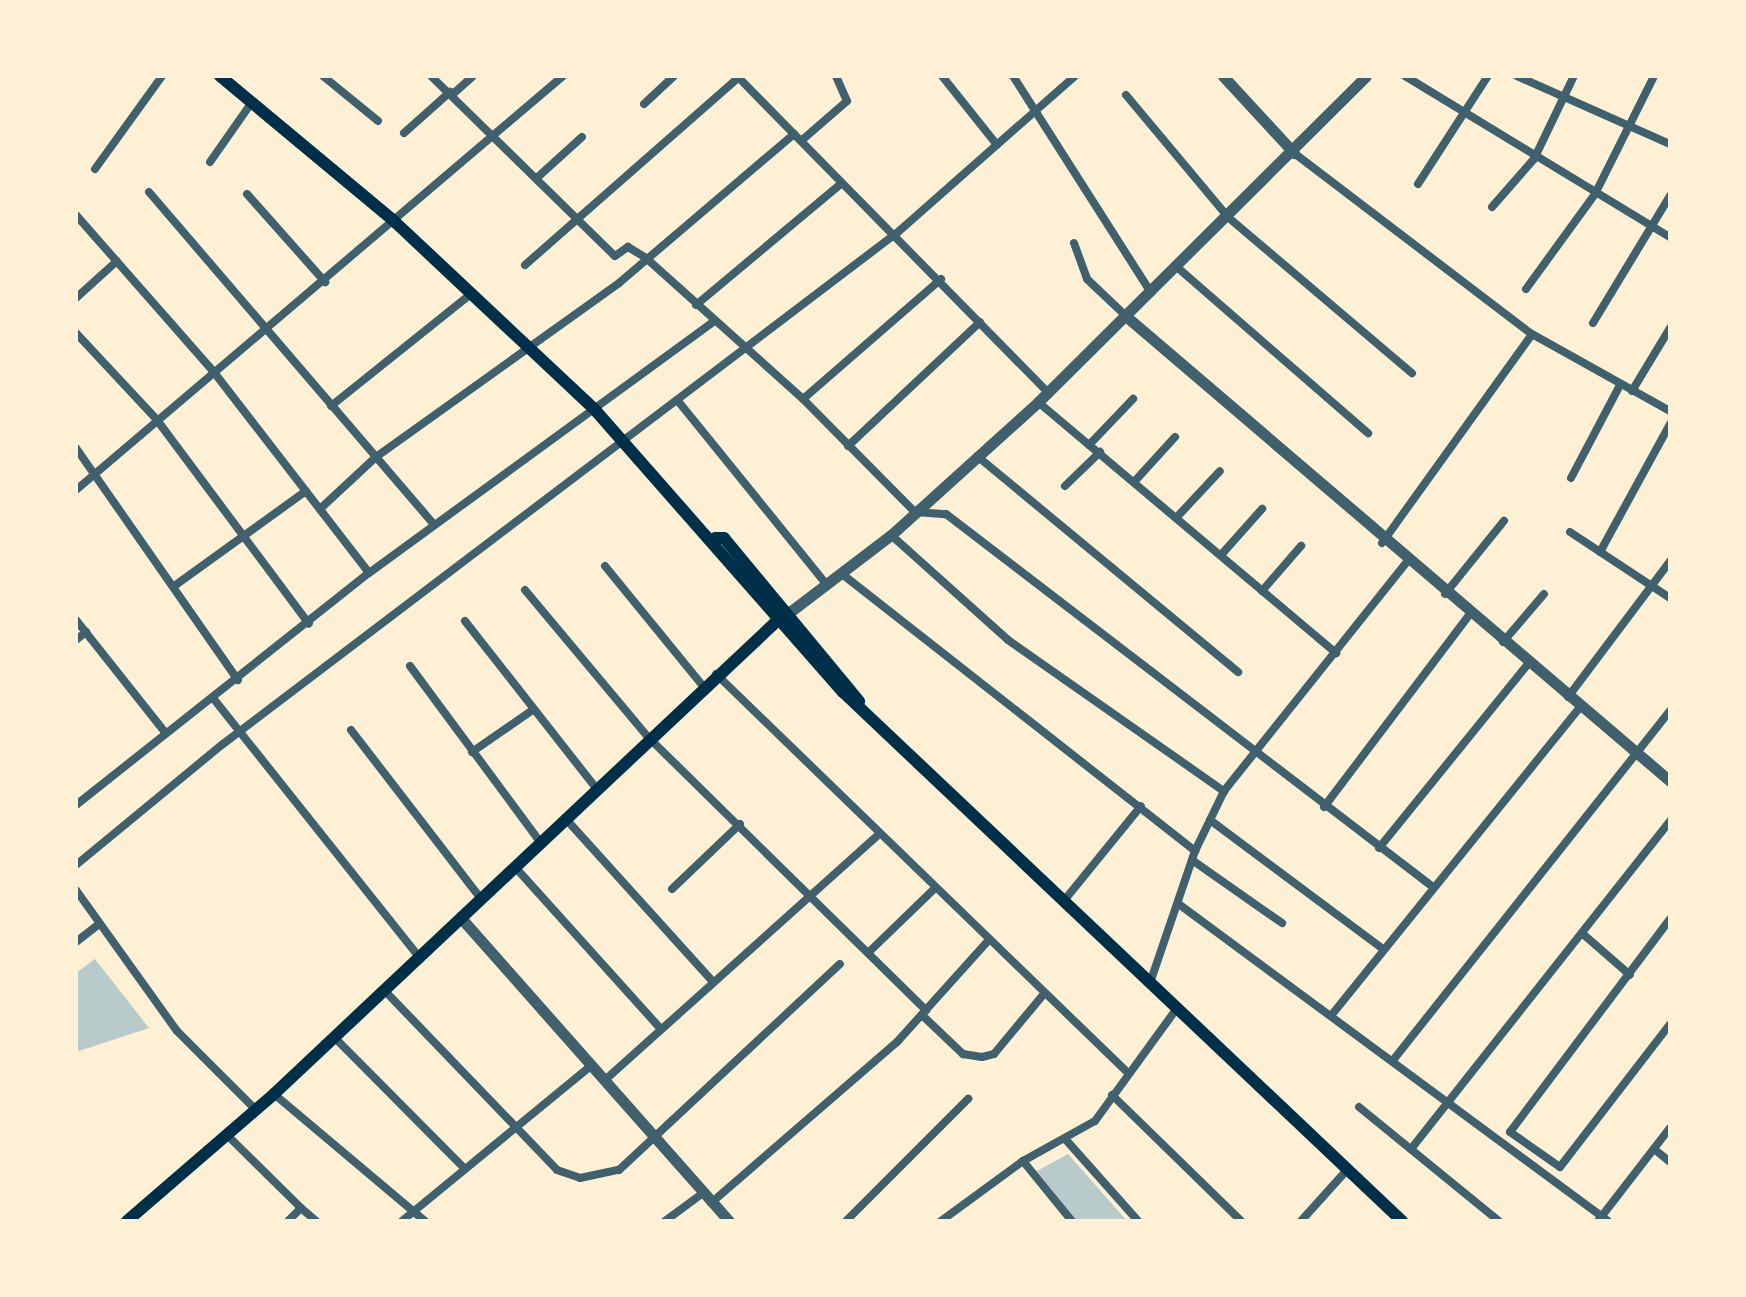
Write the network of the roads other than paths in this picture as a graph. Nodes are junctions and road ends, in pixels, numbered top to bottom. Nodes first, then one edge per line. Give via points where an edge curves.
1 (162, 76) edge
2 (220, 76) edge
3 (323, 76) edge
4 (431, 76) edge
5 (473, 76) edge
6 (563, 76) edge
7 (674, 76) edge
8 (836, 76) edge
9 (942, 76) edge
10 (1013, 76) edge
11 (1075, 76) edge
12 (1223, 76) edge
13 (1405, 76) edge
14 (1488, 76) edge
15 (1517, 76) edge
16 (1574, 76) edge
17 (1654, 76) edge
18 (738, 77) edge
19 (1358, 79) edge
20 (451, 93) junction
21 (1126, 95) dead end
22 (1565, 99) junction
23 (252, 102) junction
24 (644, 104) dead end
25 (1037, 110) junction
26 (1463, 114) junction
27 (378, 121) dead end
28 (1632, 128) junction
29 (404, 133) dead end
30 (498, 136) junction
31 (582, 137) dead end
32 (798, 137) junction
33 (1670, 144) edge
34 (997, 145) junction
35 (1294, 153) junction
36 (1534, 159) junction
37 (210, 162) dead end
38 (95, 169) dead end
39 (539, 176) junction
40 (842, 183) junction
41 (1418, 184) dead end
42 (149, 192) dead end
43 (247, 194) dead end
44 (1595, 194) junction
45 (1670, 196) edge
46 (1492, 207) dead end
47 (76, 215) edge
48 (582, 218) junction
49 (1229, 218) junction
50 (395, 222) junction
51 (1652, 226) junction
52 (898, 232) junction
53 (1670, 237) edge
54 (1074, 243) dead end
55 (646, 258) junction
56 (117, 261) junction
57 (525, 265) dead end
58 (1178, 268) junction
59 (941, 279) junction
60 (325, 282) junction
61 (1526, 289) dead end
62 (471, 294) junction
63 (1152, 294) junction
64 (76, 298) edge
65 (696, 305) junction
66 (1128, 318) junction
67 (715, 321) junction
68 (980, 322) junction
69 (1593, 323) dead end
70 (1670, 328) edge
71 (265, 329) junction
72 (76, 333) edge
73 (1532, 334) junction
74 (527, 346) junction
75 (745, 347) junction
76 (213, 371) junction
77 (1412, 373) dead end
78 (1620, 385) junction
79 (1632, 391) junction
80 (1048, 393) junction
81 (803, 399) junction
82 (1133, 399) dead end
83 (678, 401) junction
84 (1038, 402) junction
85 (331, 406) junction
86 (596, 411) junction
87 (1670, 411) edge
88 (157, 420) junction
89 (1670, 424) edge
90 (1368, 433) dead end
91 (1175, 437) dead end
92 (628, 443) junction
93 (1089, 445) junction
94 (848, 446) junction
95 (76, 448) edge
96 (1100, 452) junction
97 (977, 456) junction
98 (376, 457) junction
99 (1220, 471) dead end
100 (99, 473) junction
101 (1571, 478) dead end
102 (1134, 482) junction
103 (1065, 486) dead end
104 (76, 490) edge
105 (306, 491) junction
106 (320, 509) junction
107 (1262, 509) dead end
108 (915, 512) junction
109 (1176, 518) junction
110 (1504, 521) dead end
111 (434, 524) junction
112 (1570, 532) dead end
113 (891, 535) junction
114 (244, 537) junction
115 (1382, 543) junction
116 (1301, 546) dead end
117 (1600, 552) junction
118 (1221, 555) junction
119 (1670, 561) edge
120 (1406, 563) junction
121 (605, 566) dead end
122 (369, 573) junction
123 (842, 574) junction
124 (177, 584) junction
125 (827, 585) junction
126 (1653, 585) junction
127 (525, 590) dead end
128 (1262, 591) junction
129 (1444, 594) junction
130 (1544, 594) dead end
131 (1670, 598) edge
132 (1469, 615) junction
133 (783, 617) junction
134 (76, 620) edge
135 (465, 621) dead end
136 (309, 624) junction
137 (86, 632) junction
138 (76, 640) edge
139 (1503, 643) junction
140 (1336, 653) junction
141 (1528, 664) junction
142 (410, 666) dead end
143 (1238, 672) dead end
144 (715, 673) junction
145 (238, 680) junction
146 (702, 685) junction
147 (1568, 697) junction
148 (213, 698) junction
149 (1580, 707) junction
150 (534, 709) junction
151 (1670, 711) edge
152 (351, 730) dead end
153 (164, 731) junction
154 (240, 731) junction
155 (648, 737) junction
156 (472, 752) junction
157 (1636, 753) junction
158 (1256, 755) junction
159 (1670, 781) edge
160 (596, 788) junction
161 (1224, 791) junction
162 (76, 805) edge
163 (1141, 806) junction
164 (1324, 807) junction
165 (565, 818) junction
166 (1210, 820) junction
167 (1670, 821) edge
168 (740, 824) junction
169 (877, 836) junction
170 (540, 842) junction
171 (1379, 848) junction
172 (1193, 855) junction
173 (76, 865) edge
174 (515, 867) junction
175 (1433, 887) junction
176 (672, 889) dead end
177 (76, 890) edge
178 (933, 890) junction
179 (812, 894) junction
180 (1067, 897) junction
181 (481, 899) junction
182 (85, 905) junction
183 (1180, 905) junction
184 (76, 913) edge
185 (461, 918) junction
186 (1670, 919) edge
187 (1282, 923) dead end
188 (98, 925) junction
189 (1583, 934) junction
190 (76, 942) edge
191 (987, 942) junction
192 (1383, 949) junction
193 (869, 952) junction
194 (419, 957) junction
195 (840, 964) dead end
196 (1630, 975) junction
197 (713, 982) junction
198 (1150, 983) junction
199 (385, 991) junction
200 (1043, 995) junction
201 (1177, 1008) junction
202 (924, 1012) junction
203 (1334, 1012) junction
204 (1670, 1024) edge
205 (661, 1029) junction
206 (334, 1037) junction
207 (1394, 1059) junction
208 (591, 1066) junction
209 (1126, 1071) junction
210 (605, 1080) junction
211 (274, 1094) junction
212 (1112, 1095) junction
213 (968, 1099) dead end
214 (1449, 1100) junction
215 (1359, 1107) dead end
216 (256, 1110) junction
217 (519, 1126) junction
218 (1670, 1128) edge
219 (227, 1135) junction
220 (656, 1139) junction
221 (1067, 1141) junction
222 (1411, 1149) junction
223 (1654, 1149) junction
224 (1023, 1161) junction
225 (1670, 1162) edge
226 (465, 1169) junction
227 (1347, 1170) junction
228 (707, 1198) junction
229 (301, 1208) junction
230 (412, 1210) junction
231 (954, 1212) junction
232 (1602, 1219) edge
233 (127, 1221) edge
234 (288, 1221) edge
235 (316, 1221) edge
236 (402, 1221) edge
237 (425, 1221) edge
238 (665, 1221) edge
239 (729, 1221) edge
240 (846, 1221) edge
241 (941, 1221) edge
242 (961, 1221) edge
243 (1072, 1221) edge
244 (1138, 1221) edge
245 (1241, 1221) edge
246 (1301, 1221) edge
247 (1402, 1221) edge
248 (1499, 1221) edge

1 - 38 street
2 - 23 main road
3 - 27 street
4 - 20 street
5 - 20 street
6 - 30 street
7 - 24 street
8 - 32 street via 847,101
9 - 34 street
10 - 25 street
11 - 25 street
12 - 35 street
13 - 26 street
14 - 26 street
15 - 22 street
16 - 22 street
17 - 28 street
18 - 32 street
18 - 48 street
19 - 35 street
20 - 29 street
20 - 30 street
21 - 49 street
22 - 28 street
22 - 36 street
23 - 37 street
23 - 50 main road
25 - 34 street
25 - 63 street
26 - 36 street
26 - 41 street
28 - 33 street
28 - 44 street
30 - 39 street
30 - 50 street
31 - 39 street
32 - 40 street
32 - 55 street
34 - 52 street
35 - 49 street
35 - 73 street
36 - 44 street
36 - 46 street
39 - 48 street
40 - 52 street
40 - 65 street
42 - 71 street
43 - 60 street
44 - 51 street
44 - 61 street
45 - 51 street
47 - 56 street
48 - 55 street via 615,256 628,247
48 - 57 street
49 - 58 street
49 - 77 street
50 - 60 street
50 - 62 main road
51 - 53 street
51 - 69 street
52 - 59 street
52 - 75 street
54 - 66 street via 1087,279
55 - 65 street
55 - 74 street
56 - 64 street
56 - 76 street
58 - 63 street
58 - 90 street
59 - 68 street
59 - 81 street
60 - 71 street
62 - 74 main road
62 - 85 street
63 - 66 street
65 - 67 street
66 - 80 street
66 - 115 street
67 - 75 street
67 - 86 street
68 - 80 street
68 - 94 street
70 - 79 street
71 - 76 street
71 - 85 street
72 - 88 street
73 - 78 street
73 - 115 street
74 - 86 main road
74 - 98 street
75 - 81 street
75 - 83 street
76 - 88 street
76 - 105 street
78 - 79 street
78 - 101 street
79 - 87 street
80 - 84 street
81 - 94 street
82 - 93 street
83 - 92 street
83 - 125 street
84 - 93 street
84 - 97 street
85 - 98 street
86 - 92 main road
86 - 111 street
88 - 100 street
88 - 114 street
89 - 117 street
91 - 102 street
92 - 133 main road
92 - 154 street
93 - 96 street
94 - 108 street
95 - 100 street
96 - 102 street
96 - 103 street
97 - 108 street
97 - 143 street
98 - 106 street
98 - 111 street
99 - 109 street
100 - 104 street
100 - 124 street
102 - 109 street
105 - 106 street
105 - 114 street
106 - 122 street
107 - 118 street
108 - 113 street
108 - 158 street via 946,514
109 - 118 street
110 - 129 street
111 - 122 street
112 - 117 street
113 - 123 street
113 - 161 street via 1008,640
114 - 124 street
114 - 136 street
115 - 120 street
116 - 128 street
117 - 126 street
118 - 128 street
119 - 126 street
120 - 129 street
120 - 140 street
121 - 146 street
122 - 136 street
123 - 125 street
123 - 163 street
124 - 145 street
125 - 133 street
126 - 131 street
126 - 147 street
127 - 155 street
128 - 140 street
129 - 132 street
130 - 139 street
132 - 139 street
132 - 164 street
133 - 144 main road
133 - 180 main road via 859,701
134 - 137 street
135 - 150 street
136 - 145 street
137 - 138 street
137 - 153 street
139 - 141 street
140 - 158 street
141 - 147 street
141 - 171 street
142 - 156 street
144 - 146 main road
144 - 169 street
145 - 148 street
146 - 155 main road
147 - 149 street
148 - 153 street
148 - 154 street
149 - 157 street
149 - 175 street
150 - 156 street
150 - 160 street
151 - 157 street
152 - 181 street
153 - 162 street
154 - 173 street
154 - 194 street
155 - 160 main road
155 - 168 street
156 - 170 street
157 - 159 street
157 - 207 street
158 - 161 street
158 - 164 street
160 - 165 main road
161 - 166 street
163 - 172 street
163 - 180 street
164 - 171 street
165 - 170 main road
165 - 197 street
166 - 172 street
166 - 192 street
167 - 189 street
168 - 176 street
168 - 179 street
169 - 178 street
169 - 179 street
170 - 174 main road
171 - 175 street
172 - 183 street
172 - 187 street
174 - 181 main road
174 - 205 street
175 - 192 street
177 - 182 street
178 - 191 street
178 - 193 street
179 - 193 street
179 - 197 street
180 - 198 main road
181 - 185 main road
182 - 184 street
182 - 188 street
183 - 198 street
183 - 203 street
185 - 194 main road
185 - 208 street
186 - 196 street
188 - 190 street
188 - 216 street via 177,1031
189 - 196 street
189 - 214 street
191 - 200 street
191 - 202 street
192 - 203 street
193 - 202 street
194 - 199 main road
195 - 220 street
196 - 204 street via 1510,1132 1560,1167
197 - 205 street
198 - 201 main road
199 - 206 main road
199 - 217 street
200 - 202 street via 994,1054 982,1057 963,1054
200 - 209 street
201 - 209 street
201 - 227 main road
202 - 228 street
203 - 207 street
205 - 210 street
206 - 211 main road
206 - 226 street
207 - 214 street
208 - 210 street
208 - 217 street
209 - 212 street
210 - 220 street
211 - 216 main road
211 - 230 street
212 - 221 street via 1095,1121
212 - 245 street
213 - 240 street
214 - 222 street
214 - 232 street
215 - 222 street
216 - 219 main road
217 - 220 street via 557,1170 580,1178 619,1170
217 - 226 street
218 - 223 street
219 - 229 street
219 - 233 main road
220 - 228 street
221 - 224 street
221 - 244 street
222 - 248 street
223 - 225 street
223 - 232 street
224 - 231 street
224 - 243 street
226 - 230 street
227 - 246 street
227 - 247 main road
228 - 238 street
228 - 239 street
229 - 234 street
229 - 235 street
230 - 236 street
230 - 237 street
231 - 241 street
231 - 242 street

